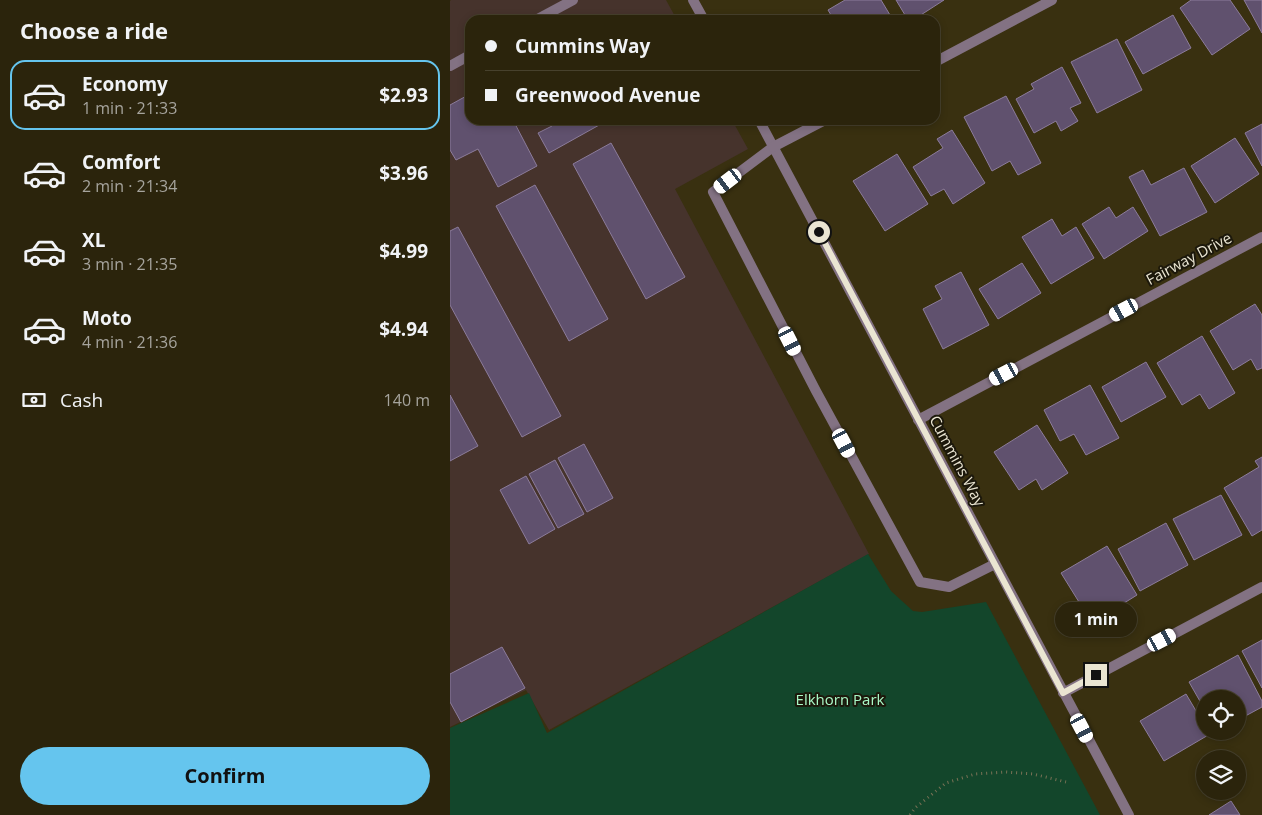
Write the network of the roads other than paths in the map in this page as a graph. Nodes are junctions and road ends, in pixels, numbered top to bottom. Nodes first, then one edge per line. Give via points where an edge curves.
1 (573, 0) edge
2 (693, 0) edge
3 (1052, 0) edge
4 (545, 15) edge
5 (701, 15) edge
6 (465, 58) edge
7 (940, 59) edge
8 (450, 66) edge
9 (762, 125) edge
10 (816, 125) edge
11 (774, 147) junction
12 (1262, 237) edge
13 (918, 420) junction
14 (994, 564) junction
15 (1262, 587) edge
16 (1063, 693) junction
17 (1129, 815) edge

1 - 4 street
2 - 5 street
3 - 7 street
6 - 8 street
9 - 11 street, Cummins Way
10 - 11 street
11 - 13 street, Cummins Way
11 - 14 street via 713,192 816,391 920,582 949,586
12 - 13 street, Fairway Drive
13 - 14 street, Cummins Way
14 - 16 street, Cummins Way
15 - 16 street
16 - 17 street, Cummins Way

